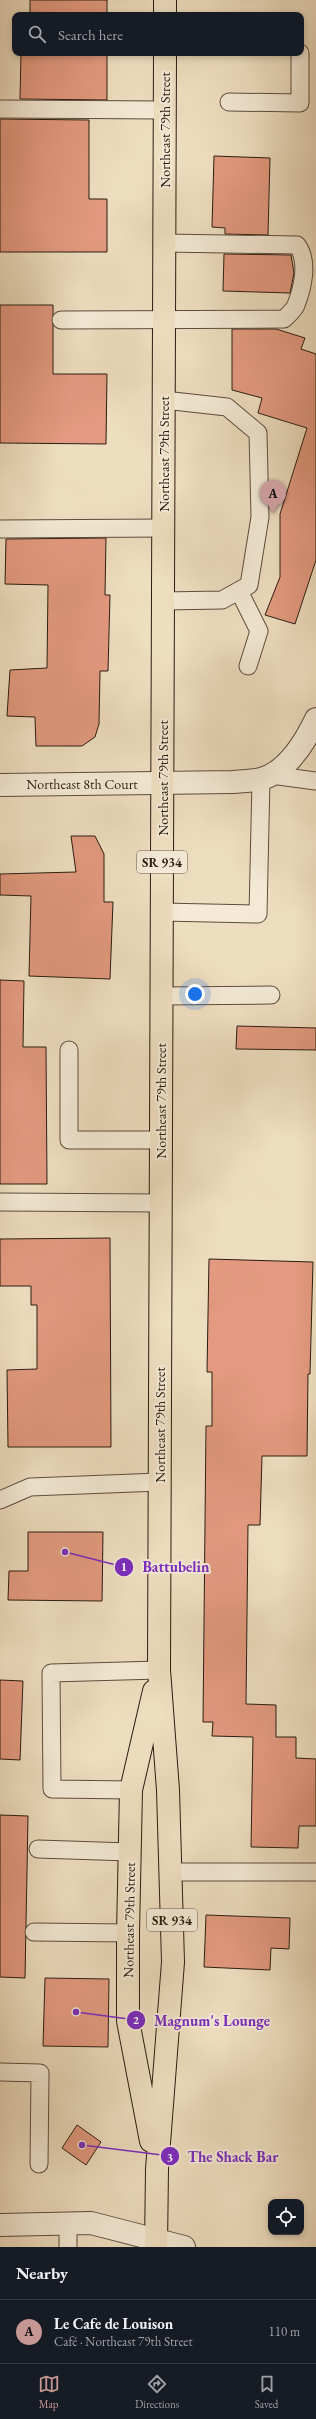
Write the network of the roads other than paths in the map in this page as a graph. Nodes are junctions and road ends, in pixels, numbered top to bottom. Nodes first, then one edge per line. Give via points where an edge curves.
1 (165, 0) edge
2 (165, 12) edge
3 (165, 56) edge
4 (300, 56) edge
5 (229, 102) dead end
6 (0, 109) edge
7 (165, 110) junction
8 (165, 243) junction
9 (62, 320) dead end
10 (165, 320) junction
11 (164, 400) junction
12 (164, 528) junction
13 (0, 529) edge
14 (239, 590) junction
15 (164, 601) junction
16 (248, 666) dead end
17 (316, 719) edge
18 (266, 777) junction
19 (316, 781) edge
20 (163, 784) junction
21 (0, 785) edge
22 (162, 912) junction
23 (271, 994) dead end
24 (162, 996) junction
25 (69, 1050) dead end
26 (161, 1140) junction
27 (0, 1202) edge
28 (160, 1203) junction
29 (160, 1482) junction
30 (0, 1500) edge
31 (159, 1670) junction
32 (131, 1790) junction
33 (38, 1849) dead end
34 (130, 1852) junction
35 (171, 1872) junction
36 (316, 1872) edge
37 (34, 1932) dead end
38 (128, 1933) junction
39 (0, 2072) edge
40 (39, 2164) dead end
41 (157, 2170) junction
42 (68, 2223) junction
43 (0, 2225) edge
44 (156, 2244) edge
45 (68, 2247) edge
46 (184, 2247) edge

1 - 2 main road
3 - 7 main road, Northeast 79th Street / SR 934
4 - 5 lane via 300,103
6 - 7 lane
7 - 8 main road, Northeast 79th Street / SR 934
8 - 10 main road, Northeast 79th Street / SR 934
8 - 10 lane via 297,245 302,252 304,270 296,306 284,319
9 - 10 lane
10 - 11 main road, Northeast 79th Street / SR 934
11 - 12 main road, Northeast 79th Street / SR 934
11 - 14 lane via 227,407 258,433 260,517 249,585
12 - 13 lane
12 - 15 main road, Northeast 79th Street / SR 934
14 - 15 lane via 222,600
14 - 16 lane via 259,631
15 - 20 main road, Northeast 79th Street / SR 934
17 - 18 street via 292,757
18 - 19 lane
18 - 20 street, Northeast 8th Court via 233,782
18 - 22 lane via 258,914
20 - 21 street, Northeast 8th Court
20 - 22 main road, Northeast 79th Street / SR 934
22 - 24 main road, Northeast 79th Street / SR 934
23 - 24 lane
24 - 26 main road, Northeast 79th Street / SR 934
25 - 26 lane via 69,1140
26 - 28 main road, Northeast 79th Street / SR 934
27 - 28 lane
28 - 29 main road, Northeast 79th Street / SR 934
29 - 30 lane via 30,1488
29 - 31 main road, Northeast 79th Street / SR 934
31 - 32 main road, Northeast 79th Street
31 - 32 lane via 51,1673 52,1789
31 - 35 main road, Northeast 79th Street / SR 934
32 - 34 main road, Northeast 79th Street
33 - 34 lane
34 - 38 main road, Northeast 79th Street
35 - 36 lane
35 - 41 main road, Northeast 79th Street / SR 934 via 173,1962
37 - 38 lane
38 - 41 main road, Northeast 79th Street via 128,2020
39 - 40 lane via 40,2073
41 - 44 main road, Northeast 79th Street / SR 934
42 - 43 street
42 - 44 street via 91,2223
42 - 45 lane
44 - 46 street

